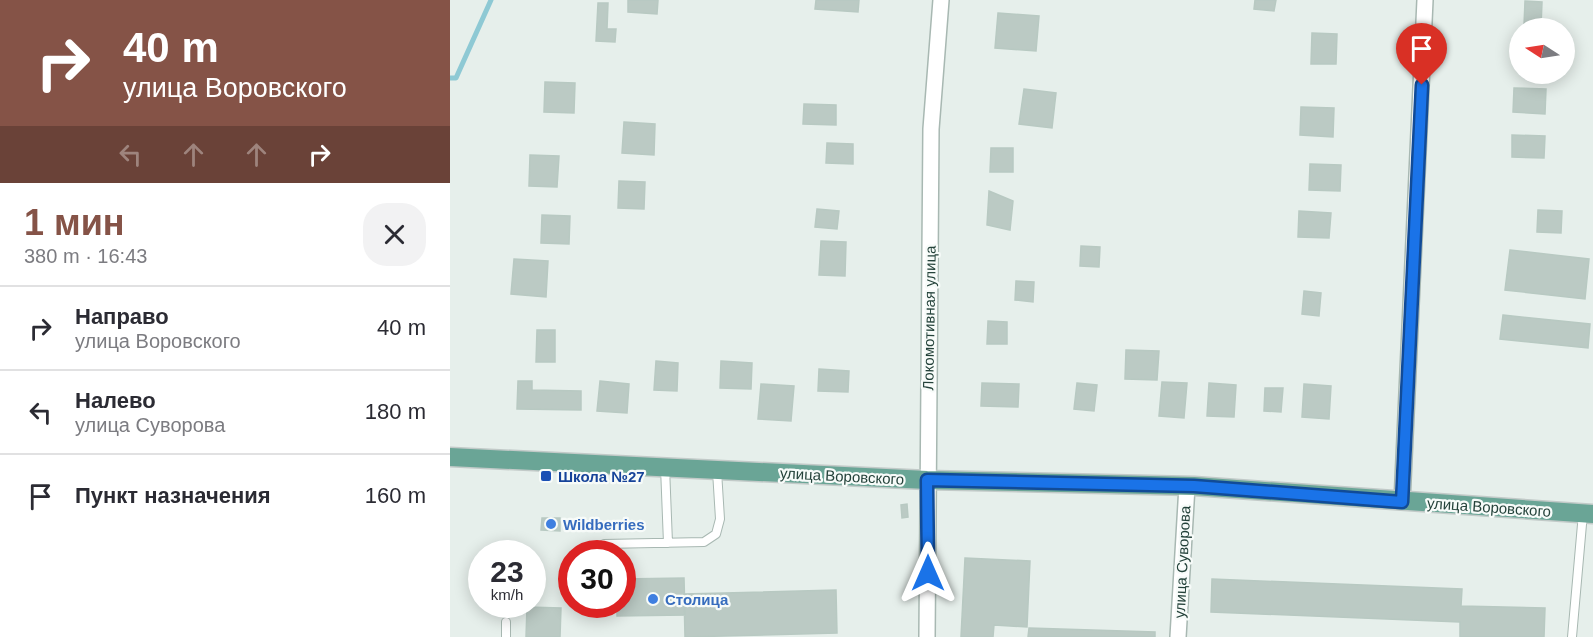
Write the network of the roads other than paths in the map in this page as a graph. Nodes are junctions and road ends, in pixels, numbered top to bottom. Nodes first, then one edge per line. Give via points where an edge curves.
1 (941, 0) edge
2 (1425, 0) edge
3 (450, 457) edge
4 (665, 467) junction
5 (717, 470) junction
6 (927, 480) junction
7 (1187, 486) junction
8 (1402, 502) junction
9 (1588, 514) edge
10 (668, 543) junction
11 (636, 544) edge
12 (506, 622) dead end
13 (506, 637) edge
14 (927, 637) edge
15 (1178, 637) edge
16 (1572, 637) edge

1 - 6 street, Локомотивная улица via 931,129
2 - 8 street
3 - 4 main road, улица Воровского
4 - 5 main road, улица Воровского
4 - 10 lane
5 - 6 main road, улица Воровского
5 - 10 lane via 720,519 716,534 704,542
6 - 7 main road, улица Воровского
6 - 14 street, Локомотивная улица
7 - 8 main road, улица Воровского
7 - 15 street, улица Суворова
8 - 9 main road, улица Воровского
9 - 16 lane
10 - 11 lane
12 - 13 lane

